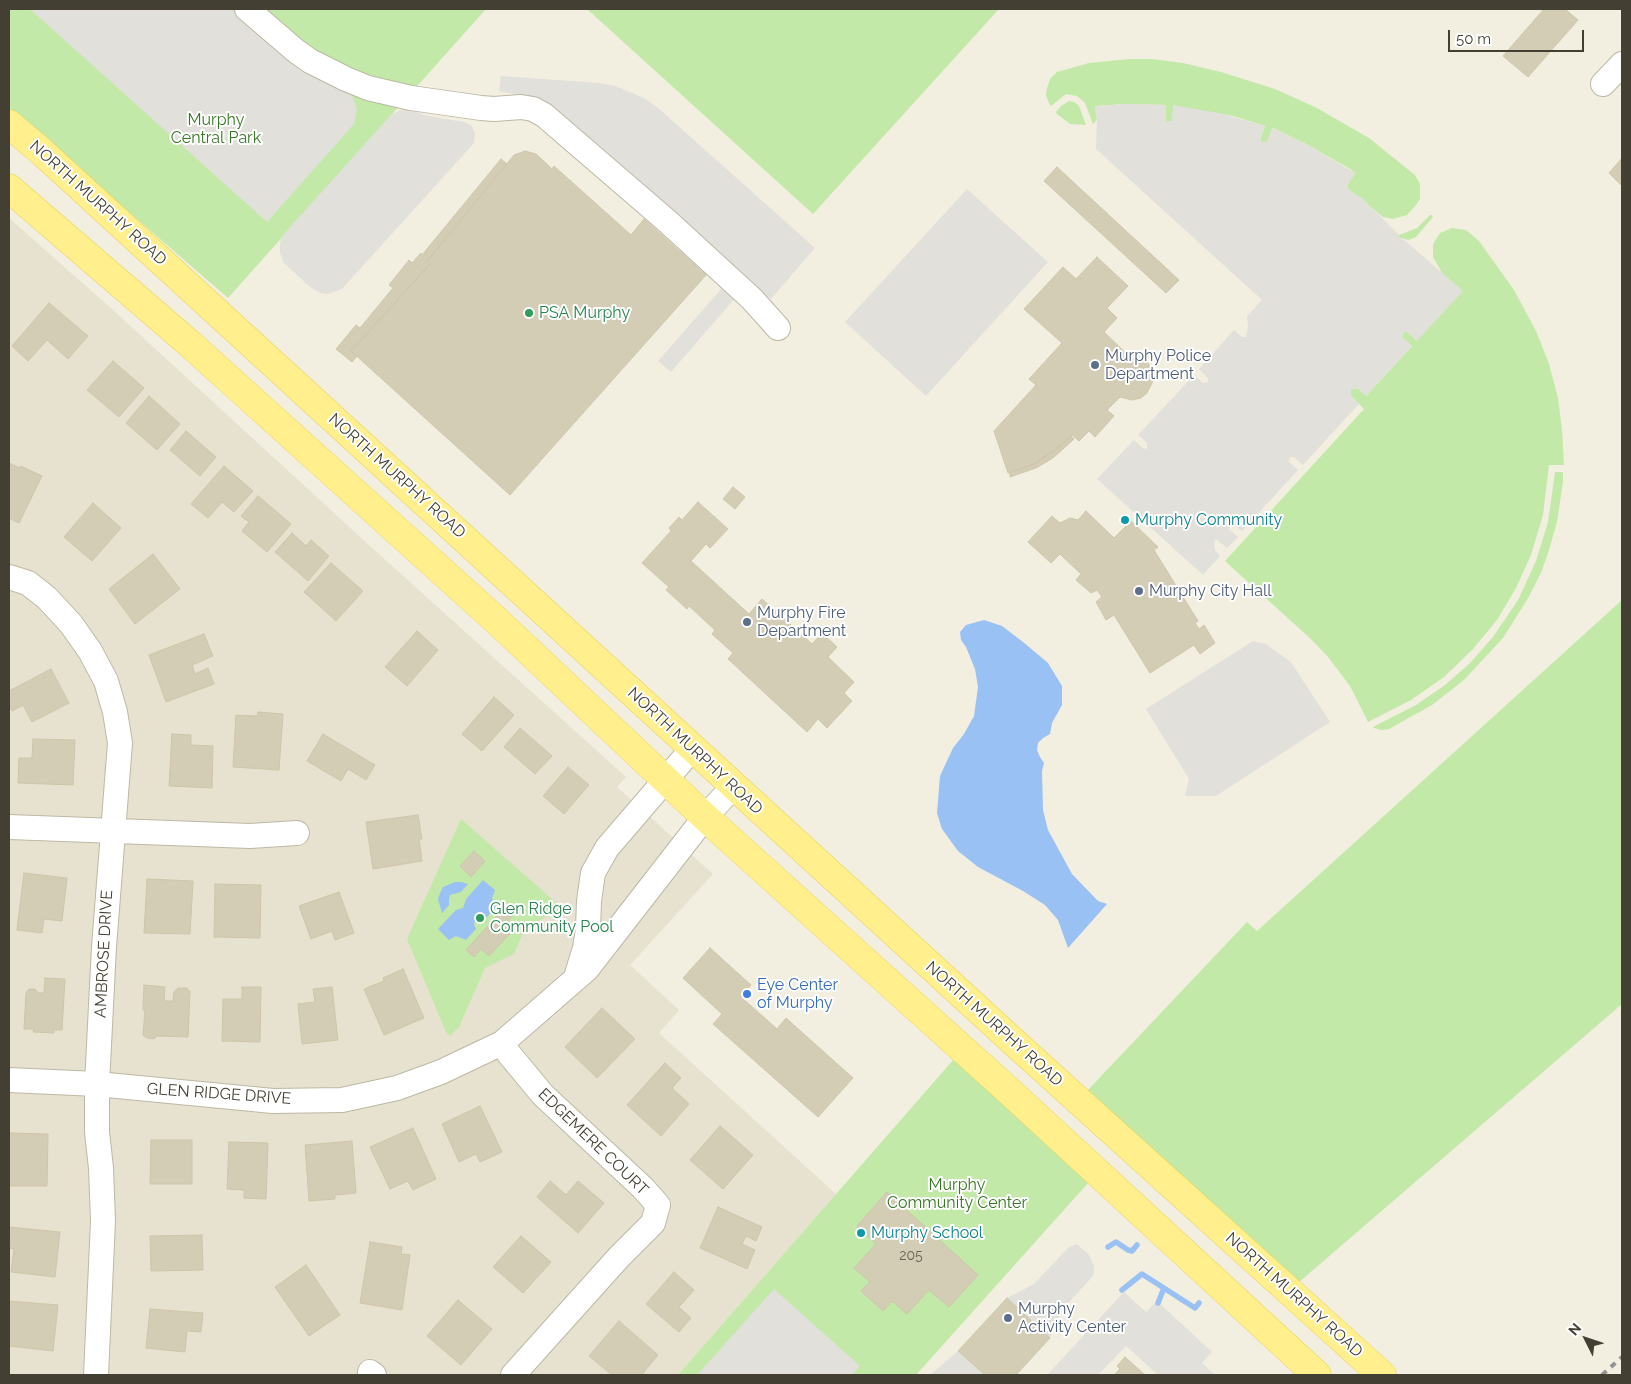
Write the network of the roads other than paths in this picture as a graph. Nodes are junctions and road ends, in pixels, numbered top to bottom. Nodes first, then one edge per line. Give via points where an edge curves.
1 (247, 9) edge
2 (1622, 64) edge
3 (1603, 84) dead end
4 (9, 124) edge
5 (9, 188) edge
6 (778, 328) dead end
7 (9, 577) edge
8 (692, 749) junction
9 (664, 780) junction
10 (733, 787) junction
11 (705, 817) junction
12 (9, 827) edge
13 (112, 832) junction
14 (297, 833) dead end
15 (575, 981) junction
16 (502, 1042) junction
17 (1026, 1054) junction
18 (9, 1080) edge
19 (1000, 1083) junction
20 (97, 1084) junction
21 (96, 1375) edge
22 (513, 1375) edge
23 (1317, 1375) edge
24 (1382, 1375) edge

1 - 6 street via 296,51 368,88 488,109 533,109 544,115 667,221 752,299
2 - 3 street
4 - 8 main road, NORTH MURPHY ROAD via 50,158
5 - 9 main road via 190,344 497,621
7 - 13 street, AMBROSE DRIVE via 28,583 71,624 106,681 120,744
8 - 9 street
8 - 10 main road, NORTH MURPHY ROAD
9 - 11 main road
9 - 15 street via 607,848 593,873 585,948
10 - 11 street, GLEN RIDGE DRIVE
10 - 17 main road, NORTH MURPHY ROAD
11 - 15 street, GLEN RIDGE DRIVE via 587,970
11 - 19 main road
12 - 13 street
13 - 14 street via 250,836
13 - 20 street, AMBROSE DRIVE
15 - 16 street, GLEN RIDGE DRIVE
16 - 20 street, GLEN RIDGE DRIVE via 441,1072 397,1088 342,1100 272,1101
16 - 22 street, EDGEMERE COURT via 543,1095 658,1205 653,1222
17 - 19 main road
17 - 24 main road, NORTH MURPHY ROAD
18 - 20 street, GLEN RIDGE DRIVE
19 - 23 main road
20 - 21 street, AMBROSE DRIVE via 103,1221

